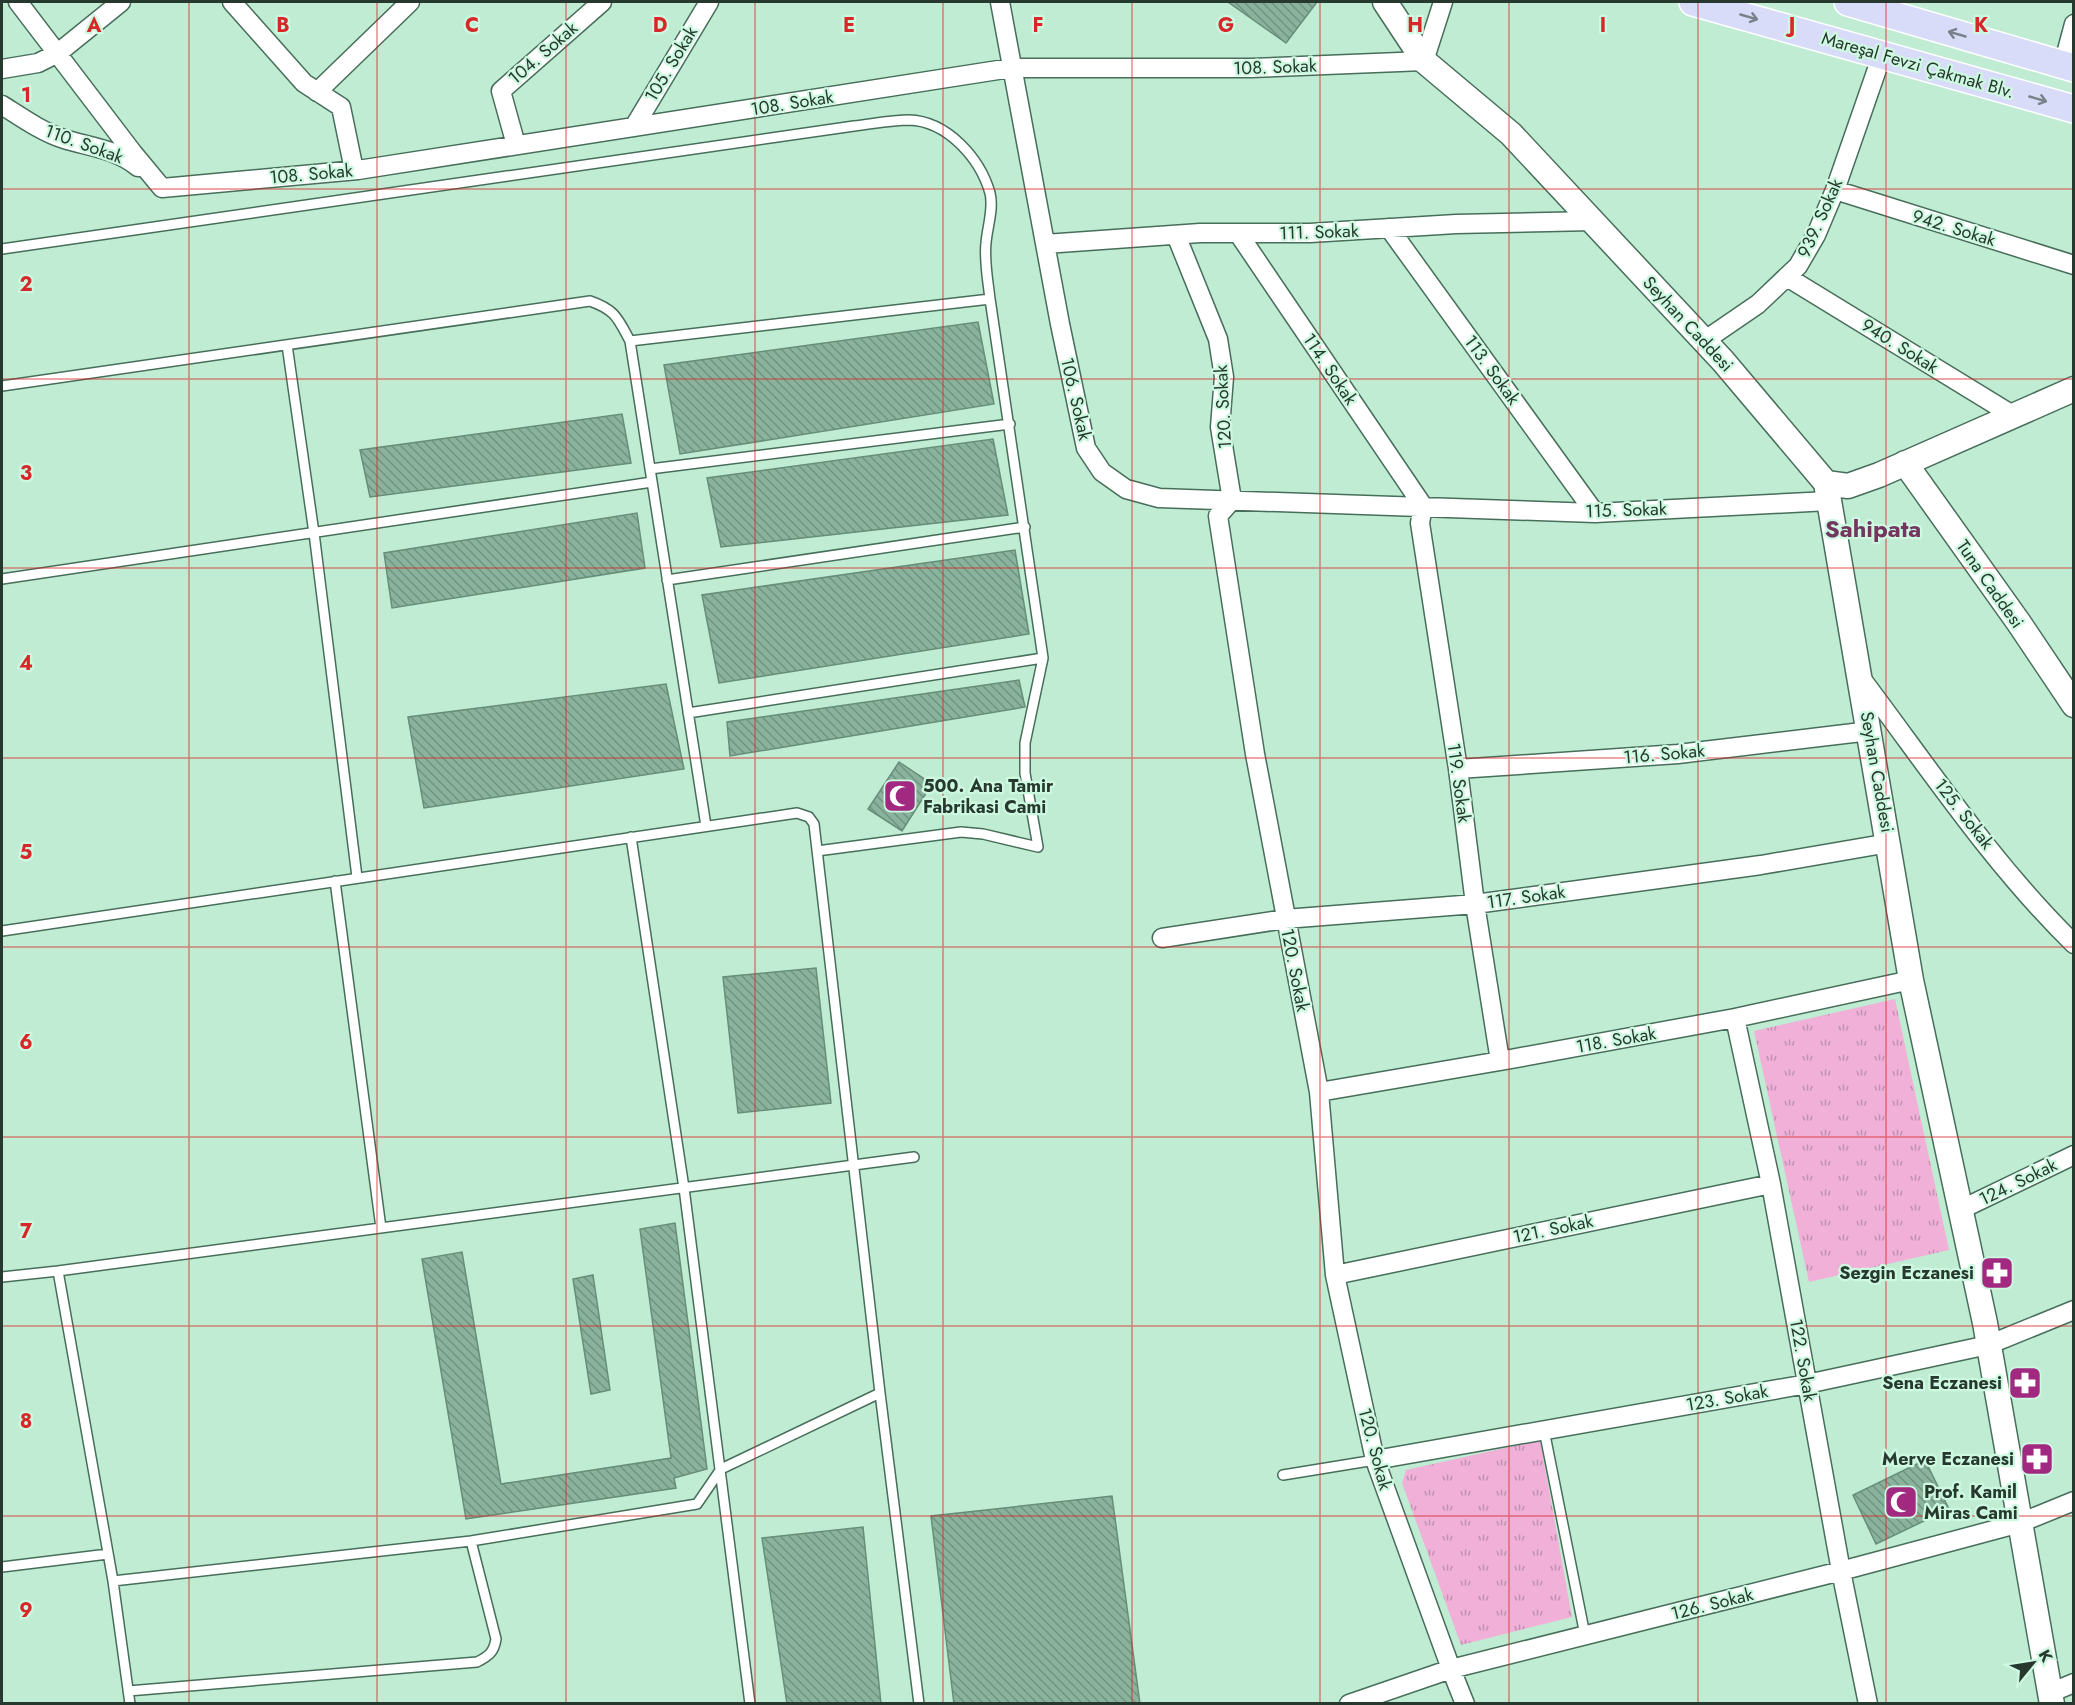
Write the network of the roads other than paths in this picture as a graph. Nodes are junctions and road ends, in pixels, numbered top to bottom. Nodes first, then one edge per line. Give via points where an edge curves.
1 (18, 2) edge
2 (121, 2) edge
3 (232, 2) edge
4 (410, 2) edge
5 (602, 2) edge
6 (709, 2) edge
7 (1000, 2) edge
8 (1384, 2) edge
9 (1443, 2) edge
10 (1693, 2) edge
11 (1848, 2) edge
12 (2073, 24) edge
13 (58, 53) junction
14 (1882, 55) junction
15 (1424, 61) junction
16 (2068, 67) edge
17 (1011, 68) junction
18 (2, 69) edge
19 (317, 92) junction
20 (2, 105) edge
21 (2073, 109) edge
22 (634, 127) junction
23 (516, 146) junction
24 (354, 170) junction
25 (162, 188) junction
26 (1835, 190) junction
27 (1593, 221) junction
28 (1389, 228) junction
29 (1238, 233) junction
30 (1176, 235) junction
31 (1045, 244) junction
32 (2, 249) edge
33 (2073, 265) edge
34 (1787, 277) junction
35 (990, 299) junction
36 (630, 341) junction
37 (1704, 341) junction
38 (287, 345) junction
39 (2, 386) edge
40 (2073, 389) edge
41 (2014, 416) junction
42 (1010, 424) junction
43 (1905, 463) junction
44 (650, 469) junction
45 (652, 482) junction
46 (1828, 492) junction
47 (1232, 500) junction
48 (1423, 506) junction
49 (1595, 513) junction
50 (1025, 527) junction
51 (314, 533) junction
52 (2, 579) edge
53 (667, 580) junction
54 (1043, 658) junction
55 (1861, 678) junction
56 (2073, 705) edge
57 (688, 713) junction
58 (1870, 731) junction
59 (1458, 769) junction
60 (706, 826) junction
61 (632, 837) junction
62 (1889, 843) junction
63 (818, 851) junction
64 (357, 877) junction
65 (335, 881) junction
66 (1475, 904) junction
67 (1285, 919) junction
68 (2, 932) edge
69 (1162, 938) dead end
70 (2073, 944) edge
71 (1911, 980) junction
72 (1735, 1018) junction
73 (1500, 1061) junction
74 (1319, 1092) junction
75 (2073, 1155) edge
76 (914, 1157) dead end
77 (852, 1165) junction
78 (1771, 1184) junction
79 (684, 1188) junction
80 (1962, 1209) junction
81 (381, 1228) junction
82 (58, 1271) junction
83 (1335, 1275) junction
84 (2, 1276) edge
85 (2073, 1310) edge
86 (1988, 1345) junction
87 (1807, 1384) junction
88 (880, 1393) junction
89 (1544, 1430) junction
90 (1375, 1460) junction
91 (721, 1469) junction
92 (1283, 1475) dead end
93 (2073, 1501) edge
94 (2020, 1523) junction
95 (471, 1541) junction
96 (108, 1554) junction
97 (2, 1567) edge
98 (1841, 1571) junction
99 (113, 1581) junction
100 (1585, 1635) junction
101 (1450, 1669) junction
102 (2073, 1683) edge
103 (128, 1691) junction
104 (2051, 1698) edge
105 (130, 1704) edge
106 (750, 1704) edge
107 (919, 1704) edge
108 (1349, 1704) edge
109 (1465, 1704) edge
110 (1868, 1704) edge

1 - 13 street
2 - 13 street
3 - 19 street via 304,83
4 - 19 street
5 - 23 street, 104. Sokak via 501,91
6 - 22 street, 105. Sokak
7 - 17 street, 106. Sokak
8 - 15 main road, Seyhan Caddesi
9 - 15 street
10 -> 14 main road, Mareşal Fevzi Çakmak Blv.
16 -> 11 main road
12 - 16 street
13 - 18 street via 38,63
13 - 25 street
14 -> 21 main road, Mareşal Fevzi Çakmak Blv.
14 - 26 street, 939. Sokak
15 - 17 street, 108. Sokak via 1251,68
15 - 27 main road, Seyhan Caddesi via 1511,134
17 - 22 street, 108. Sokak
17 - 31 street, 106. Sokak
19 - 24 street via 342,107
20 - 25 street, 110. Sokak via 62,139 126,157
22 - 23 street, 108. Sokak
23 - 24 street, 108. Sokak
24 - 25 street, 108. Sokak
26 - 33 street, 942. Sokak
26 - 34 street, 939. Sokak via 1816,235
27 - 28 street, 111. Sokak
27 - 37 main road, Seyhan Caddesi
28 - 29 street, 111. Sokak
28 - 49 street, 113. Sokak
29 - 30 street, 111. Sokak
29 - 48 street, 114. Sokak
30 - 31 street, 111. Sokak
30 - 47 street, 120. Sokak via 1218,339 1224,377 1220,427
31 - 47 street, 106. Sokak via 1086,448 1102,472 1126,489 1159,498
32 - 35 lane via 910,120 936,126 958,142 977,165 986,185 990,194 985,245
34 - 37 street, 939. Sokak via 1758,304
34 - 41 street, 940. Sokak
35 - 36 lane
35 - 42 lane
36 - 38 lane via 616,315 590,301
36 - 44 lane
37 - 46 main road, Seyhan Caddesi
38 - 39 lane
38 - 51 lane
40 - 41 main road
41 - 43 main road
42 - 44 lane
42 - 50 lane
43 - 46 main road
43 - 56 main road, Tuna Caddesi
44 - 45 lane
45 - 51 lane
45 - 53 lane
46 - 49 street, 115. Sokak
46 - 55 main road, Seyhan Caddesi
47 - 48 street, 106. Sokak
47 - 67 street, 120. Sokak via 1218,516 1254,754
48 - 49 street, 115. Sokak
48 - 59 street, 119. Sokak via 1420,523
50 - 53 lane
50 - 54 lane
51 - 52 lane
51 - 64 lane
53 - 57 lane
54 - 57 lane
54 - 63 lane via 1025,743 1025,773 1038,847 961,832
55 - 58 main road, Seyhan Caddesi
55 - 70 street, 125. Sokak via 2041,913
57 - 60 lane
58 - 59 street, 116. Sokak via 1678,754
58 - 62 main road, Seyhan Caddesi
59 - 66 street, 119. Sokak
60 - 61 lane
60 - 63 lane via 797,813 809,817 814,824
61 - 64 lane
61 - 79 lane
62 - 66 street, 117. Sokak via 1761,865
62 - 71 main road, Seyhan Caddesi
63 - 77 lane
64 - 65 lane
65 - 68 lane
65 - 81 lane
66 - 67 street, 117. Sokak
66 - 73 street, 119. Sokak
67 - 69 street, 117. Sokak
67 - 74 street, 120. Sokak
71 - 72 street, 118. Sokak
71 - 80 main road, Seyhan Caddesi
72 - 73 street, 118. Sokak
72 - 78 street, 122. Sokak
73 - 74 street, 118. Sokak
74 - 83 street, 120. Sokak
75 - 80 street, 124. Sokak
76 - 77 lane
77 - 79 lane
77 - 88 lane
78 - 83 street, 121. Sokak
78 - 87 street, 122. Sokak
79 - 81 lane
79 - 91 lane
80 - 86 main road, Seyhan Caddesi
81 - 82 lane
82 - 84 lane
82 - 96 lane
83 - 90 street, 120. Sokak
85 - 86 street, 123. Sokak
86 - 87 street, 123. Sokak
86 - 94 main road, Seyhan Caddesi
87 - 89 street, 123. Sokak
87 - 98 street, 122. Sokak
88 - 91 lane
88 - 107 lane
89 - 90 street, 123. Sokak
89 - 100 lane
90 - 92 lane
90 - 101 street, 120. Sokak
91 - 95 lane via 698,1504
91 - 106 lane
93 - 94 street, 126. Sokak
94 - 98 street, 126. Sokak
94 - 104 main road, Seyhan Caddesi
95 - 99 lane
95 - 103 lane via 496,1639 490,1656 477,1662
96 - 97 lane
96 - 99 lane
98 - 100 street, 126. Sokak
98 - 110 street, 122. Sokak
99 - 103 lane
100 - 101 street, 126. Sokak
101 - 108 street, 126. Sokak
101 - 109 street, 120. Sokak
102 - 104 street
103 - 105 lane

